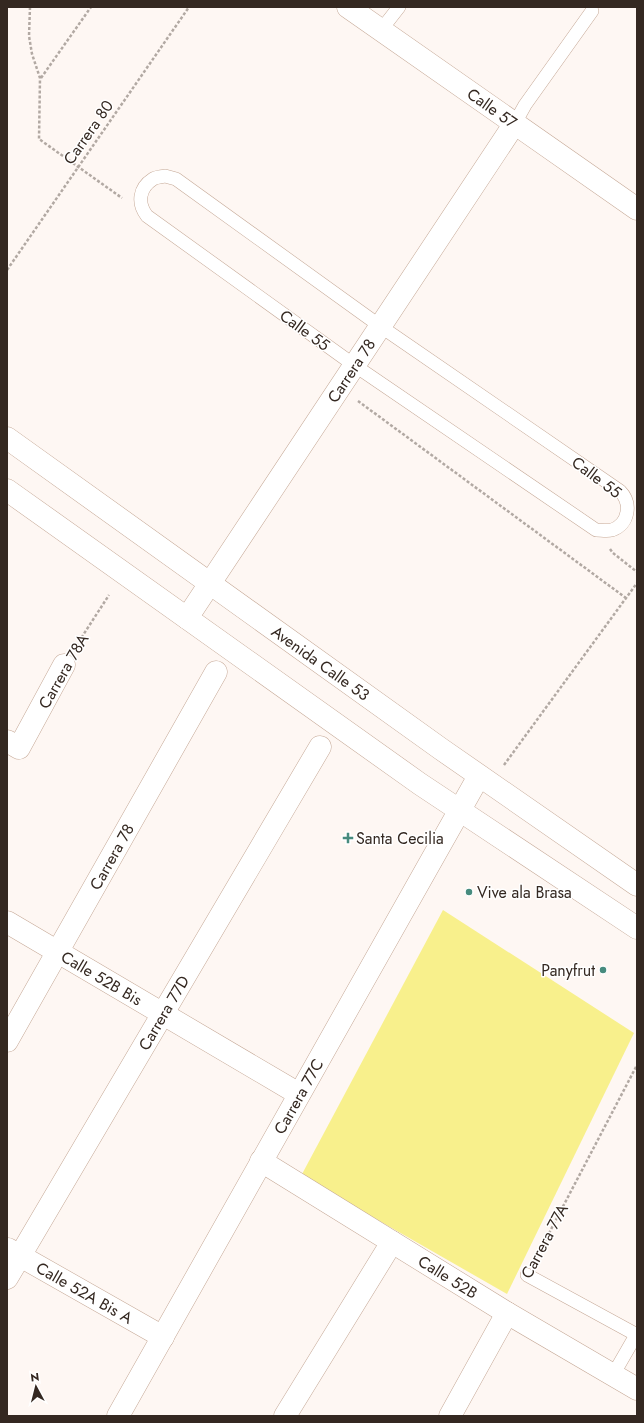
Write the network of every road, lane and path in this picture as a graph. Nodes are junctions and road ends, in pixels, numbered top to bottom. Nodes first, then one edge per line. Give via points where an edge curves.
1 (30, 7) edge
2 (91, 7) edge
3 (189, 7) edge
4 (348, 7) edge
5 (399, 7) edge
6 (592, 11) dead end
7 (381, 30) junction
8 (40, 78) junction
9 (514, 123) junction
10 (78, 167) junction
11 (635, 205) edge
12 (147, 216) junction
13 (7, 270) edge
14 (380, 326) junction
15 (354, 365) junction
16 (339, 388) junction
17 (7, 438) edge
18 (7, 490) edge
19 (596, 530) junction
20 (637, 572) edge
21 (637, 583) edge
22 (210, 584) junction
23 (109, 595) dead end
24 (626, 598) junction
25 (187, 618) junction
26 (64, 665) joint
27 (216, 672) dead end
28 (13, 745) edge
29 (320, 747) dead end
30 (484, 780) junction
31 (460, 810) junction
32 (637, 885) edge
33 (7, 922) edge
34 (637, 928) edge
35 (58, 952) junction
36 (163, 1014) junction
37 (7, 1041) edge
38 (637, 1066) edge
39 (300, 1094) junction
40 (262, 1161) junction
41 (392, 1242) junction
42 (13, 1252) edge
43 (527, 1275) joint
44 (7, 1278) edge
45 (506, 1313) junction
46 (636, 1335) edge
47 (163, 1337) junction
48 (613, 1375) junction
49 (637, 1389) edge
50 (118, 1416) edge
51 (285, 1416) edge
52 (450, 1416) edge

1 - 8 path via 29,36
2 - 8 path
3 - 10 path, Carrera 80
4 - 7 street, Calle 57
5 - 7 lane
6 - 9 lane
7 - 9 street, Calle 57
8 - 10 path via 39,139
9 - 11 street, Calle 57
9 - 14 street, Carrera 78
10 - 12 path
10 - 13 path, Carrera 80
12 - 14 lane, Calle 55 via 141,208 140,198 145,187 154,178 165,176 176,179
12 - 15 lane, Calle 55
14 - 15 street, Carrera 78
14 - 19 lane, Calle 55 via 620,491 626,497 628,508 625,518 619,526 610,531
15 - 16 street, Carrera 78
15 - 19 lane, Calle 55
16 - 22 street, Carrera 78
16 - 24 path
17 - 22 street, Avenida Calle 53
18 - 25 street
19 - 20 path via 613,553
21 - 24 path
22 - 25 street, Carrera 78
22 - 30 street, Avenida Calle 53
23 - 26 path, Carrera 78A
24 - 30 path
25 - 31 street
26 - 28 street, Carrera 78A
27 - 35 street, Carrera 78
29 - 36 street, Carrera 77D
30 - 31 street, Carrera 77C
30 - 32 street, Avenida Calle 53
31 - 34 street
31 - 39 street, Carrera 77C
33 - 35 street, Calle 52B Bis
35 - 36 street, Calle 52B Bis
35 - 37 street, Carrera 78
36 - 39 street, Calle 52B Bis
36 - 42 street, Carrera 77D
38 - 43 path, Carrera 77A
39 - 40 street, Carrera 77C
40 - 41 street, Calle 52B
40 - 47 street, Carrera 77C
41 - 45 street, Calle 52B
41 - 51 street
42 - 44 street, Carrera 77D
42 - 47 street, Calle 52A Bis A
43 - 46 lane
45 - 48 street, Calle 52B
45 - 52 street
46 - 48 lane
47 - 50 street, Carrera 77C
48 - 49 street, Calle 52B

